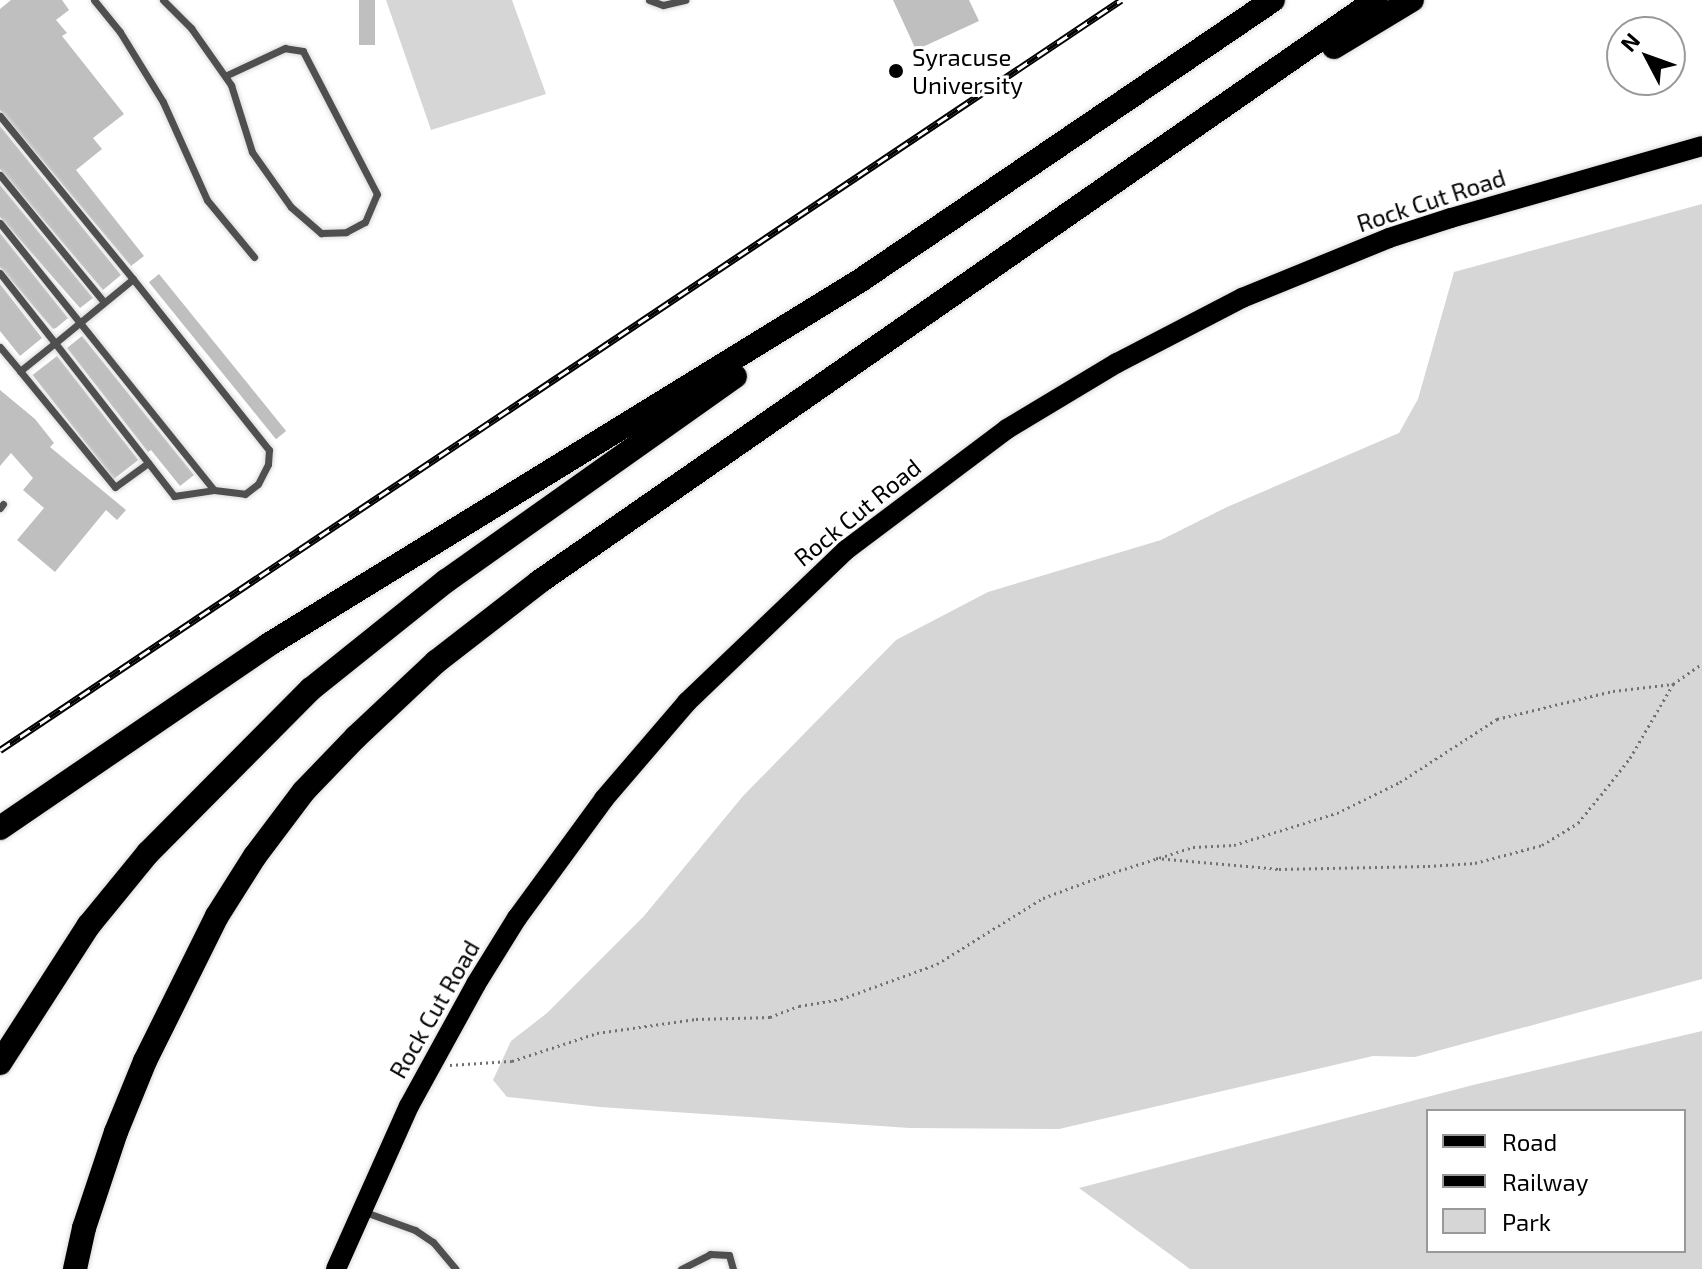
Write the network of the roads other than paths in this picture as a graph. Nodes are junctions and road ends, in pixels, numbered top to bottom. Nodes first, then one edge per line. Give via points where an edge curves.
1 (94, 0) edge
2 (163, 0) edge
3 (649, 0) edge
4 (685, 0) edge
5 (1273, 0) edge
6 (1376, 0) edge
7 (1412, 0) edge
8 (225, 76) junction
9 (0, 116) edge
10 (1702, 146) edge
11 (1127, 174) junction
12 (0, 175) edge
13 (0, 223) edge
14 (254, 257) dead end
15 (0, 273) edge
16 (133, 279) junction
17 (861, 280) junction
18 (104, 302) junction
19 (81, 321) junction
20 (55, 343) junction
21 (0, 347) edge
22 (20, 371) junction
23 (148, 463) junction
24 (214, 490) junction
25 (0, 828) edge
26 (0, 1063) edge
27 (363, 1211) junction
28 (75, 1269) edge
29 (336, 1269) edge
30 (456, 1269) edge
31 (681, 1269) edge
32 (733, 1269) edge

1 - 14 lane via 163,102 207,200
2 - 8 lane
3 - 4 lane via 663,5
5 - 17 highway
6 - 11 highway
7 - 11 highway
8 - 8 lane via 252,152 291,207 321,233 346,232 365,222 377,194 303,51 285,48
9 - 16 lane
10 - 27 main road, Rock Cut Road via 1426,226 1242,298 1117,363 1007,429 846,550 687,702 604,799 517,918 430,1067
11 - 28 highway via 509,604 436,662 304,791 217,916 145,1061 112,1144
12 - 18 lane
13 - 19 lane
15 - 20 lane
16 - 18 lane
16 - 24 lane via 269,450 258,484 245,494
17 - 25 highway via 305,622
17 - 26 highway via 446,581 311,689 148,853 89,925
18 - 19 lane
19 - 20 lane
19 - 24 lane
20 - 22 lane
20 - 23 lane
21 - 22 lane
22 - 23 lane via 115,487
23 - 24 lane via 174,496
27 - 29 main road, Rock Cut Road
27 - 30 lane via 415,1230
31 - 32 lane via 710,1254 729,1255

